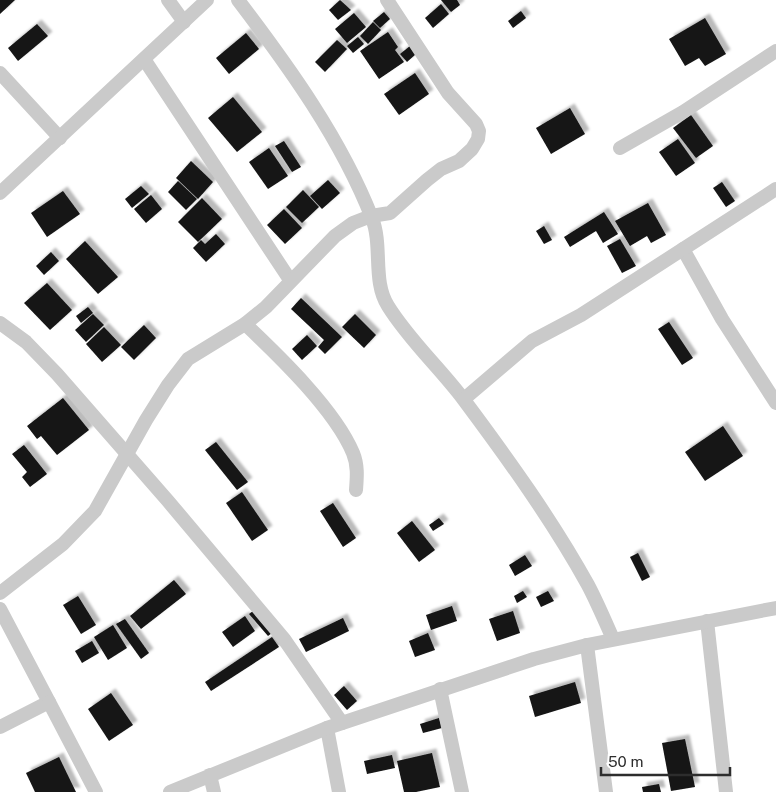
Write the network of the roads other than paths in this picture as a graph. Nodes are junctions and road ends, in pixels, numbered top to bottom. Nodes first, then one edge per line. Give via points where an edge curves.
1 (168, 0) edge
2 (207, 0) edge
3 (238, 0) edge
4 (388, 0) edge
5 (184, 22) junction
6 (776, 51) edge
7 (144, 59) junction
8 (0, 73) edge
9 (60, 138) junction
10 (620, 148) dead end
11 (776, 189) edge
12 (0, 193) edge
13 (371, 216) junction
14 (683, 249) junction
15 (290, 280) junction
16 (0, 323) edge
17 (245, 324) junction
18 (464, 399) junction
19 (776, 402) edge
20 (127, 456) junction
21 (356, 490) dead end
22 (0, 593) edge
23 (776, 608) edge
24 (0, 609) edge
25 (708, 621) junction
26 (613, 640) junction
27 (586, 645) junction
28 (440, 690) junction
29 (49, 702) junction
30 (342, 723) junction
31 (0, 726) edge
32 (327, 728) junction
33 (210, 775) junction
34 (96, 792) edge
35 (170, 792) edge
36 (214, 792) edge
37 (339, 792) edge
38 (462, 792) edge
39 (606, 792) edge
40 (726, 792) edge

1 - 5 street
2 - 5 street
3 - 13 street via 304,92
4 - 13 street via 448,93 479,131 472,149 459,161 441,169 390,214
5 - 7 street
6 - 10 street
7 - 9 street
7 - 15 street
8 - 9 street
9 - 12 street
11 - 14 street
13 - 15 street via 353,223 335,236
13 - 18 street via 378,235 381,284 386,304
14 - 18 street via 581,315 540,336
14 - 19 street via 722,319
15 - 17 street via 266,307
16 - 20 street via 26,342 57,374
17 - 20 street via 188,359 168,384
17 - 21 street via 275,351 342,433 357,470
18 - 26 street via 555,529 588,586
20 - 22 street via 95,511 64,544
20 - 30 street via 284,640
23 - 25 street
24 - 29 street
25 - 26 street
25 - 40 street
26 - 27 street
27 - 28 street
27 - 39 street
28 - 30 street
28 - 38 street
29 - 31 street
29 - 34 street
30 - 32 street
32 - 33 street
32 - 37 street
33 - 35 street
33 - 36 street

